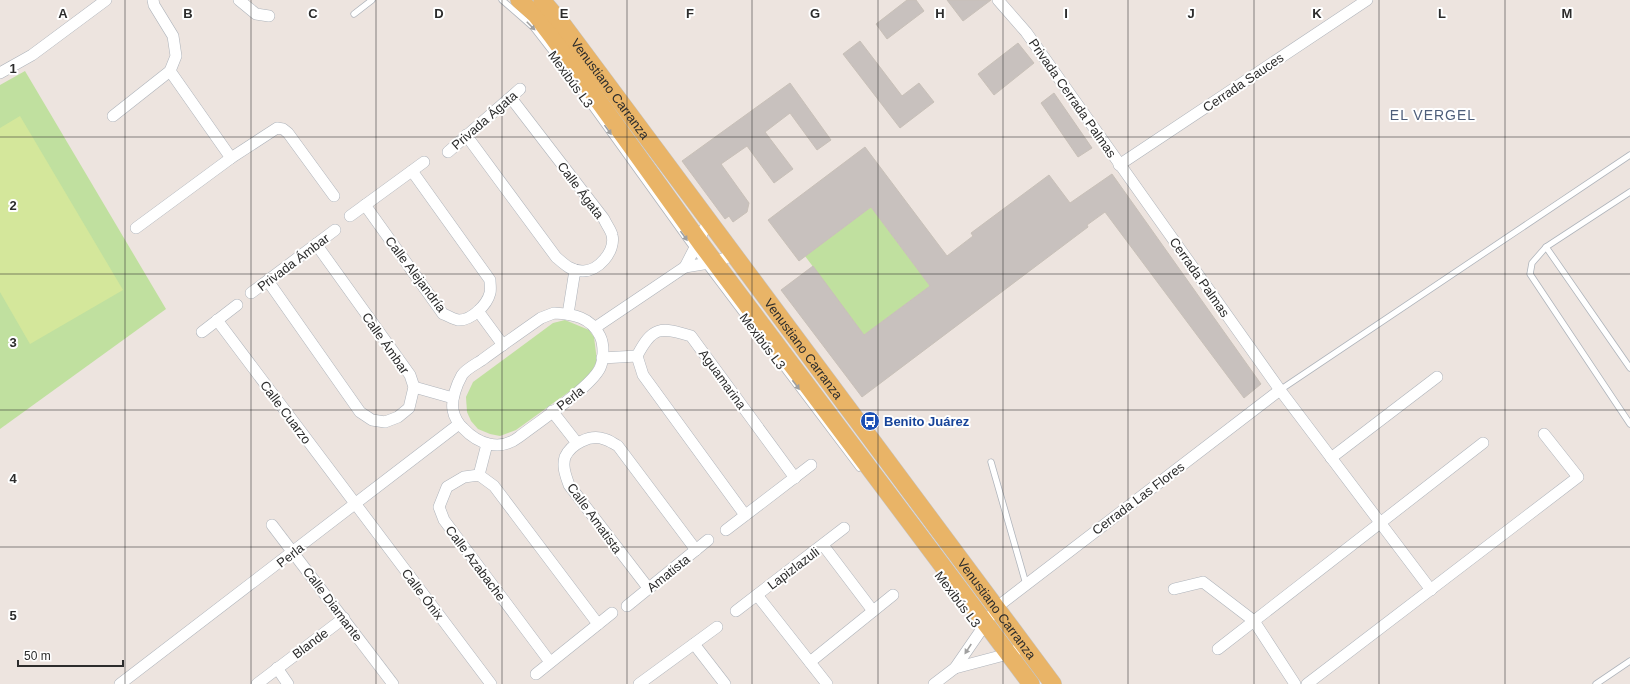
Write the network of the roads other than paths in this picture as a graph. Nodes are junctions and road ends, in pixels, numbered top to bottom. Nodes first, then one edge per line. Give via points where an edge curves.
1 (106, 0) edge
2 (153, 0) edge
3 (239, 0) edge
4 (372, 0) edge
5 (502, 0) edge
6 (519, 0) edge
7 (542, 0) edge
8 (998, 0) edge
9 (1367, 0) edge
10 (1351, 4) edge
11 (354, 14) dead end
12 (270, 16) dead end
13 (558, 22) junction
14 (170, 71) junction
15 (0, 73) edge
16 (520, 89) dead end
17 (510, 98) junction
18 (113, 116) dead end
19 (466, 135) junction
20 (448, 152) dead end
21 (1630, 155) edge
22 (230, 158) junction
23 (424, 162) dead end
24 (1119, 165) junction
25 (412, 171) junction
26 (1630, 192) edge
27 (334, 196) dead end
28 (365, 205) junction
29 (350, 216) dead end
30 (708, 222) junction
31 (136, 228) dead end
32 (335, 230) dead end
33 (316, 244) junction
34 (696, 244) junction
35 (1546, 248) junction
36 (733, 255) junction
37 (710, 263) junction
38 (685, 267) junction
39 (575, 270) junction
40 (268, 281) junction
41 (251, 293) dead end
42 (237, 305) dead end
43 (478, 311) junction
44 (568, 314) junction
45 (217, 320) junction
46 (596, 327) junction
47 (202, 332) dead end
48 (503, 345) junction
49 (636, 356) junction
50 (602, 358) junction
51 (1630, 368) edge
52 (1437, 377) dead end
53 (414, 387) junction
54 (1280, 390) junction
55 (453, 398) junction
56 (552, 411) junction
57 (459, 424) junction
58 (1630, 424) edge
59 (1544, 434) dead end
60 (577, 443) junction
61 (1483, 443) dead end
62 (487, 444) junction
63 (1331, 458) junction
64 (991, 462) dead end
65 (811, 465) dead end
66 (862, 473) dead end
67 (479, 474) junction
68 (795, 478) junction
69 (355, 504) junction
70 (746, 515) junction
71 (1380, 523) junction
72 (272, 525) dead end
73 (844, 528) dead end
74 (726, 530) dead end
75 (708, 540) dead end
76 (823, 545) junction
77 (696, 550) junction
78 (294, 552) junction
79 (1026, 584) junction
80 (649, 589) junction
81 (1174, 589) dead end
82 (1431, 590) junction
83 (758, 595) junction
84 (894, 595) dead end
85 (999, 605) junction
86 (627, 606) dead end
87 (736, 611) dead end
88 (873, 611) junction
89 (612, 613) dead end
90 (344, 618) junction
91 (1254, 621) junction
92 (598, 624) junction
93 (717, 626) dead end
94 (981, 627) junction
95 (694, 644) junction
96 (1025, 646) junction
97 (1218, 649) dead end
98 (1002, 655) junction
99 (1630, 661) edge
100 (550, 662) junction
101 (810, 662) junction
102 (277, 668) junction
103 (955, 668) junction
104 (536, 674) dead end
105 (120, 684) edge
106 (257, 684) edge
107 (288, 684) edge
108 (393, 684) edge
109 (492, 684) edge
110 (639, 684) edge
111 (725, 684) edge
112 (827, 684) edge
113 (934, 684) edge
114 (1030, 684) edge
115 (1053, 684) edge
116 (1061, 684) edge
117 (1295, 684) edge
118 (1307, 684) edge
119 (1596, 684) edge

1 - 15 street via 32,55
2 - 14 street via 173,36 176,56
3 - 12 street via 256,14
4 - 11 lane
5 -> 34 lane, Mexibús L3 via 541,38
6 - 13 main road via 536,15
7 - 13 main road
8 - 24 street, Privada Cerrada Palmas via 1026,32
9 - 10 street, Cerrada Sauces
10 - 24 street, Cerrada Sauces
13 - 30 main road, Venustiano Carranza
13 - 34 main road, Venustiano Carranza
13 - 85 lane via 744,261
14 - 18 street
14 - 22 street
16 - 17 street, Privada Ágata
17 - 19 street, Privada Ágata
17 - 39 street, Calle Ágata via 604,219 612,234 612,247 607,258 584,272
19 - 20 street, Privada Ágata
19 - 39 street via 556,257
21 - 54 lane
22 - 27 street via 277,128 283,128
22 - 31 street
23 - 25 street
24 - 54 street, Cerrada Palmas
25 - 28 street
25 - 43 street, Calle Alejandría via 490,280 487,301
26 - 35 lane
28 - 29 street
28 - 43 street, Calle Alejandría via 443,314 458,320 469,318
30 - 34 street
30 - 36 main road, Venustiano Carranza
32 - 33 street, Privada Ámbar
33 - 40 street, Privada Ámbar
33 - 53 street, Calle Ámbar via 410,375
34 - 37 main road, Venustiano Carranza
34 - 38 street
35 - 51 lane
35 - 58 lane via 1532,263 1530,274
36 - 37 street
36 - 85 main road, Venustiano Carranza
37 - 38 street
37 -> 66 lane, Mexibús L3
37 - 94 main road, Venustiano Carranza
38 - 46 street
39 - 44 street
40 - 41 street, Privada Ámbar
40 - 53 street, Calle Ámbar via 360,412 372,420 385,422 398,417 409,408
42 - 45 street
43 - 48 street
44 - 46 street via 582,318
44 - 48 street via 554,313 541,318
45 - 47 street
45 - 69 street, Calle Cuarzo
46 - 50 street, Perla via 603,341
48 - 55 street via 463,374
49 - 50 street
49 - 68 street, Aguamarina via 650,335 665,329 690,336
49 - 70 street via 643,376
50 - 56 street, Perla via 600,368 590,382
52 - 63 street
53 - 55 street
54 - 63 street, Cerrada Palmas
54 - 79 street, Cerrada Las Flores
55 - 57 street via 453,410
56 - 60 street
56 - 62 street, Perla via 514,441 497,445
57 - 62 street via 472,438
57 - 69 street, Perla
59 - 82 street via 1578,477
60 - 77 street via 591,438 604,438 618,446
60 - 80 street, Calle Amatista via 566,457 564,470 569,485
61 - 71 street
62 - 67 street
63 - 71 street, Cerrada Palmas
64 - 79 lane
65 - 68 street
67 - 92 street via 494,486
67 - 100 street, Calle Azabache via 464,477 447,487 439,507 444,520
68 - 70 street
69 - 78 street, Perla
69 - 109 street, Calle Ónix
70 - 74 street
71 - 82 street, Cerrada Palmas
71 - 91 street
72 - 78 street, Calle Diamante
73 - 76 street
75 - 77 street, Amatista
76 - 83 street, Lapizlazuli
76 - 88 street, Lapizlazuli
77 - 80 street, Amatista
78 - 90 street, Calle Diamante
78 - 105 street, Perla
79 - 85 street, Cerrada Las Flores
80 - 86 street, Amatista
81 - 91 street via 1203,582
82 - 118 street
83 - 87 street
83 - 101 street, Lapizlazuli
84 - 88 street
85 - 94 street, Cerrada Las Flores
85 - 96 main road, Venustiano Carranza
85 - 116 lane
88 - 101 street
89 - 92 street
90 - 102 street, Blande
90 - 108 street, Calle Diamante
91 - 97 street
91 - 117 street
92 - 100 street
93 - 95 street
94 - 98 main road, Venustiano Carranza
94 -> 103 street, Cerrada Las Flores
95 - 110 street
95 - 111 street
96 - 98 street
96 - 115 main road, Venustiano Carranza
98 - 103 street
98 - 114 main road, Venustiano Carranza
99 - 119 lane
100 - 104 street
101 - 112 street, Lapizlazuli
102 - 106 street, Blande
102 - 107 street
103 - 113 street

